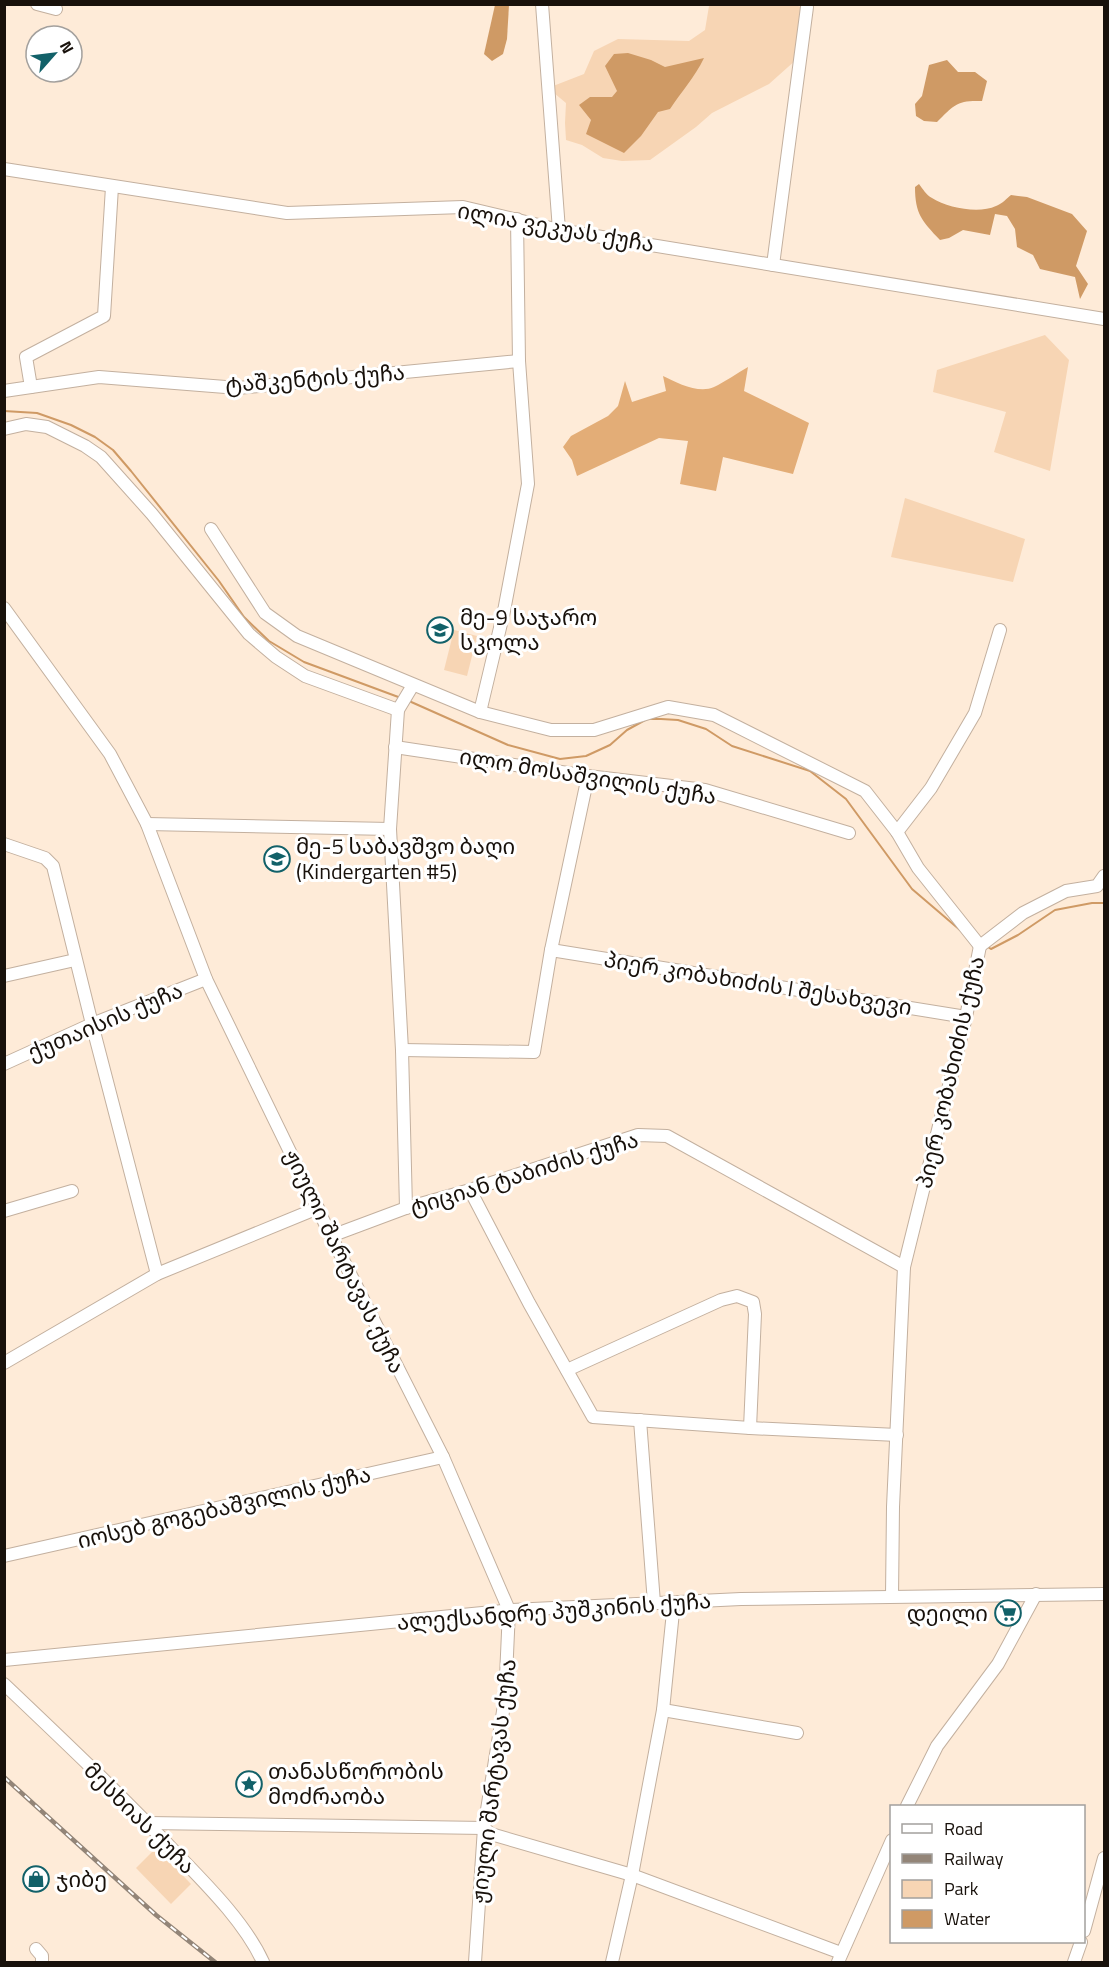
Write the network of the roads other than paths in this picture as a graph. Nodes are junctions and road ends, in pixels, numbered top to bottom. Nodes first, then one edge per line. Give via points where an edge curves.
1 (37, 4) edge
2 (542, 4) edge
3 (807, 7) dead end
4 (56, 9) dead end
5 (4, 169) edge
6 (111, 187) junction
7 (517, 219) junction
8 (559, 230) junction
9 (773, 265) junction
10 (1104, 319) edge
11 (519, 361) junction
12 (31, 387) junction
13 (4, 391) edge
14 (4, 429) edge
15 (211, 529) dead end
16 (4, 608) edge
17 (1000, 630) dead end
18 (413, 685) junction
19 (399, 708) junction
20 (480, 712) junction
21 (395, 747) junction
22 (588, 776) junction
23 (147, 824) junction
24 (390, 830) junction
25 (897, 832) junction
26 (849, 833) dead end
27 (4, 844) edge
28 (1102, 884) edge
29 (980, 946) junction
30 (551, 950) junction
31 (75, 960) junction
32 (4, 976) edge
33 (206, 979) junction
34 (966, 1017) junction
35 (92, 1024) junction
36 (402, 1050) junction
37 (4, 1064) edge
38 (470, 1190) junction
39 (72, 1191) dead end
40 (318, 1208) junction
41 (406, 1208) junction
42 (4, 1211) edge
43 (331, 1236) junction
44 (904, 1267) junction
45 (157, 1274) junction
46 (4, 1363) edge
47 (567, 1370) junction
48 (640, 1420) junction
49 (750, 1428) junction
50 (897, 1435) junction
51 (443, 1457) junction
52 (4, 1556) edge
53 (1036, 1594) junction
54 (1104, 1594) edge
55 (892, 1596) junction
56 (674, 1602) junction
57 (654, 1603) junction
58 (509, 1610) junction
59 (4, 1660) edge
60 (4, 1684) edge
61 (663, 1710) junction
62 (797, 1733) dead end
63 (908, 1805) edge
64 (148, 1823) junction
65 (484, 1828) junction
66 (890, 1842) edge
67 (1104, 1858) edge
68 (632, 1875) junction
69 (1085, 1924) edge
70 (1080, 1943) edge
71 (36, 1949) dead end
72 (840, 1958) edge
73 (42, 1962) edge
74 (263, 1962) edge
75 (475, 1962) edge
76 (612, 1962) edge
77 (1074, 1962) edge

1 - 4 street
2 - 8 street
3 - 9 street
5 - 6 street, ილია ვეკუას ქუჩა
6 - 7 street, ილია ვეკუას ქუჩა via 287,213 463,207
6 - 12 street via 104,316 26,357
7 - 8 street, ილია ვეკუას ქუჩა
7 - 11 street
8 - 9 street, ილია ვეკუას ქუჩა
9 - 10 street, ილია ვეკუას ქუჩა
11 - 12 street, ტაშკენტის ქუჩა via 238,388 99,377
11 - 20 street via 528,484
12 - 13 street, ტაშკენტის ქუჩა
14 - 19 street via 26,424 46,427 86,446 101,457 152,514 249,634 276,657 305,676
15 - 18 street, პიერ კობახიძის ქუჩა via 264,613 297,636
16 - 23 street, ჟიული შარტავას ქუჩა via 110,754
17 - 25 street via 975,713 931,788
18 - 19 street
18 - 20 street, პიერ კობახიძის ქუჩა
19 - 21 street
20 - 25 street, პიერ კობახიძის ქუჩა via 551,730 594,730 668,707 714,715 865,791
21 - 22 street, ილო მოსაშვილის ქუჩა
21 - 24 street
22 - 26 street, ილო მოსაშვილის ქუჩა via 705,790
22 - 30 street
23 - 24 street
23 - 33 street, ჟიული შარტავას ქუჩა
24 - 36 street
25 - 29 street, პიერ კობახიძის ქუჩა via 918,867
27 - 31 street via 50,861
28 - 29 street via 1066,891 1023,913
29 - 34 street, პიერ კობახიძის ქუჩა
30 - 34 street, პიერ კობახიძის I შესახვევი
30 - 36 street via 534,1052
31 - 32 street
31 - 35 street
33 - 35 street, ქუთაისის ქუჩა
33 - 40 street, ჟიული შარტავას ქუჩა
34 - 44 street, პიერ კობახიძის ქუჩა
35 - 37 street, ქუთაისის ქუჩა
35 - 45 street
36 - 41 street
38 - 41 street, ტიციან ტაბიძის ქუჩა
38 - 44 street, ტიციან ტაბიძის ქუჩა via 638,1135 667,1136
38 - 47 street
39 - 42 street
40 - 43 street, ჟიული შარტავას ქუჩა
40 - 45 street
41 - 43 street, ტიციან ტაბიძის ქუჩა
43 - 51 street, ჟიული შარტავას ქუჩა
44 - 50 street, პიერ კობახიძის ქუჩა
45 - 46 street
47 - 48 street via 593,1417
47 - 49 street via 737,1296 753,1302 755,1314
48 - 49 street
48 - 57 street
49 - 50 street
50 - 55 street, პიერ კობახიძის ქუჩა
51 - 52 street, იოსებ გოგებაშვილის ქუჩა
51 - 58 street, ჟიული შარტავას ქუჩა
53 - 54 street, ალექსანდრე პუშკინის ქუჩა
53 - 55 street, ალექსანდრე პუშკინის ქუჩა
53 - 63 street via 998,1664 937,1746
55 - 56 street, ალექსანდრე პუშკინის ქუჩა
56 - 57 street, ალექსანდრე პუშკინის ქუჩა
56 - 61 street
57 - 58 street, ალექსანდრე პუშკინის ქუჩა
58 - 59 street, ალექსანდრე პუშკინის ქუჩა
58 - 65 street, ჟიული შარტავას ქუჩა via 505,1699
60 - 64 street, მესხიას ქუჩა
61 - 62 street
61 - 68 street
64 - 65 street
64 - 74 street, მესხიას ქუჩა via 206,1884 250,1938
65 - 68 street via 491,1834
65 - 75 street, ჟიული შარტავას ქუჩა
66 - 72 street
67 - 69 street
68 - 72 street
68 - 76 street
70 - 77 street
71 - 73 street

